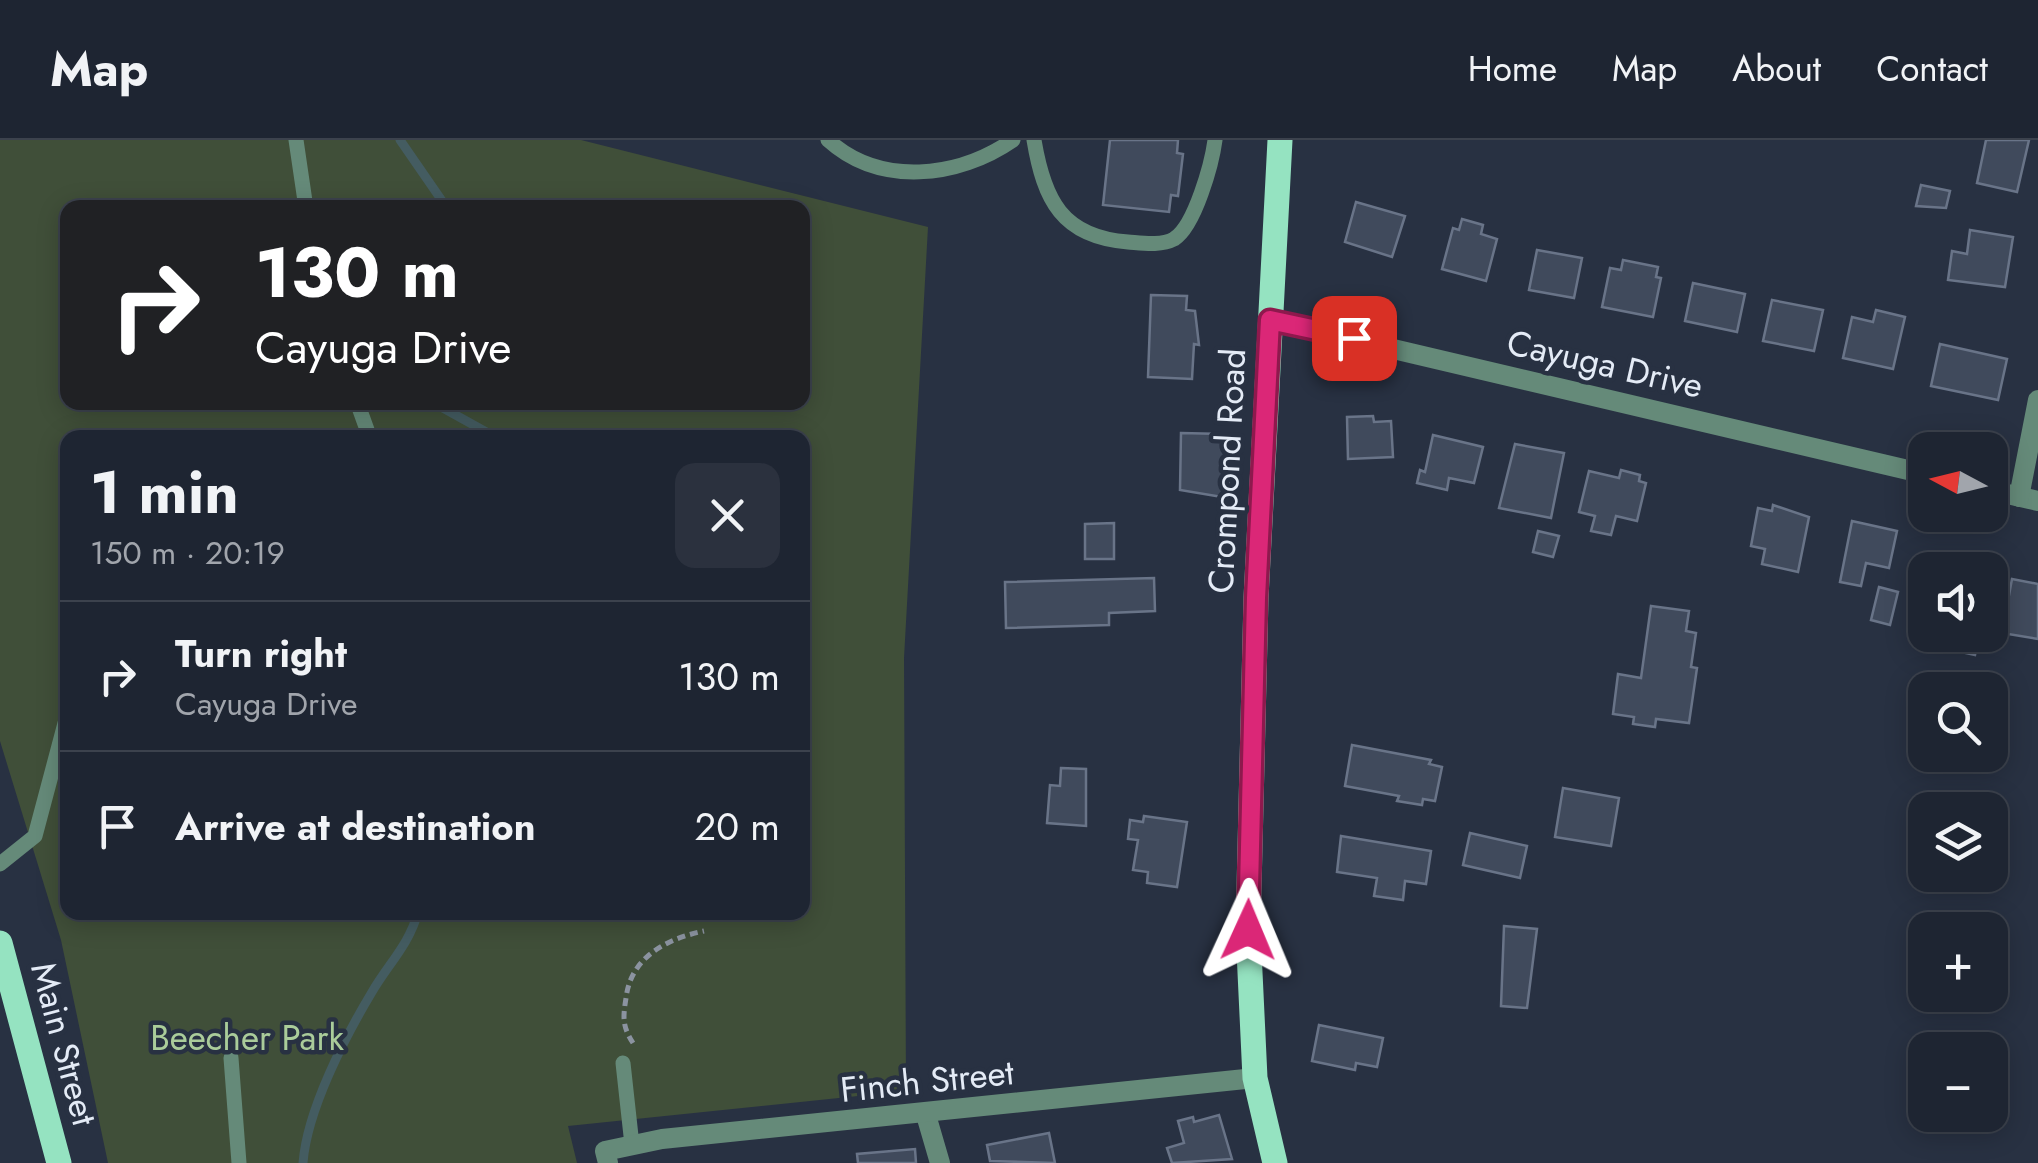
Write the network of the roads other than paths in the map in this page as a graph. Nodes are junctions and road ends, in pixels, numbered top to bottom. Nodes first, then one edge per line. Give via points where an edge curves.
1 (296, 140) edge
2 (828, 140) edge
3 (1013, 140) edge
4 (1034, 140) edge
5 (1215, 140) edge
6 (1280, 140) edge
7 (305, 200) edge
8 (1270, 320) junction
9 (2038, 400) edge
10 (1908, 470) edge
11 (2028, 499) edge
12 (60, 741) edge
13 (0, 864) edge
14 (0, 942) edge
15 (230, 1058) dead end
16 (623, 1063) road end
17 (1255, 1078) junction
18 (926, 1115) junction
19 (632, 1145) junction
20 (607, 1157) edge
21 (59, 1163) edge
22 (239, 1163) edge
23 (940, 1163) edge
24 (1275, 1163) edge

1 - 7 lane
2 - 3 lane via 844,155 916,173 955,168
4 - 5 lane via 1040,177 1072,226 1110,240 1152,244 1174,239 1186,225
6 - 8 main road, Crompond Road
8 - 10 street, Cayuga Drive
8 - 17 main road, Crompond Road via 1248,930
9 - 11 street
12 - 13 lane via 34,836
14 - 21 main road, Main Street
15 - 22 lane
16 - 19 lane
17 - 18 street, Finch Street
17 - 24 main road, Crompond Road
18 - 19 street, Finch Street
18 - 23 street
19 - 20 street, Finch Street

